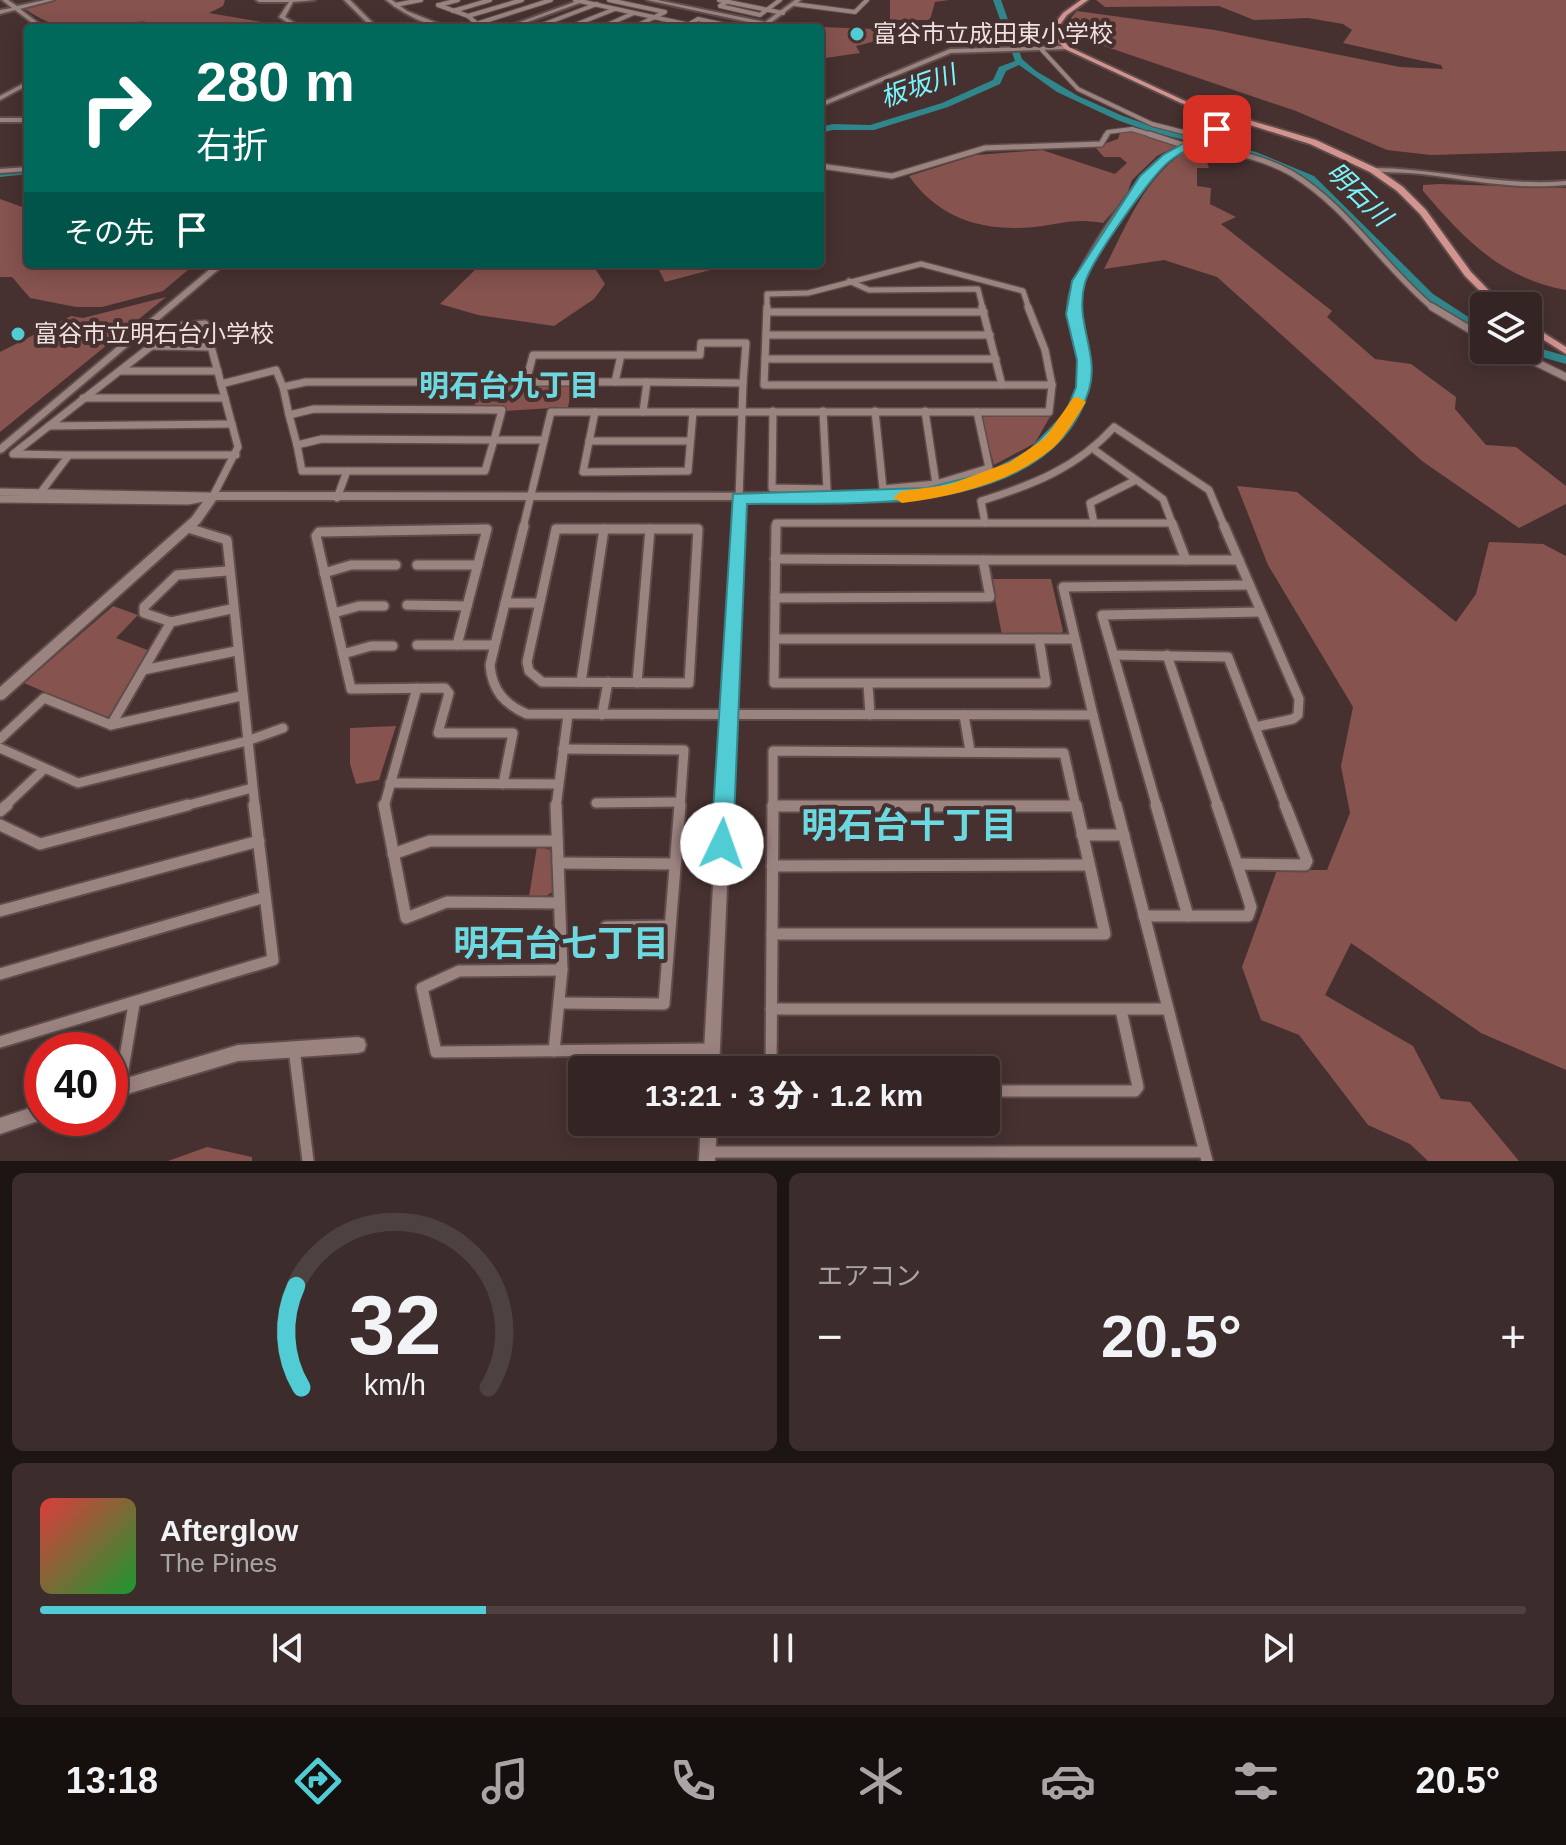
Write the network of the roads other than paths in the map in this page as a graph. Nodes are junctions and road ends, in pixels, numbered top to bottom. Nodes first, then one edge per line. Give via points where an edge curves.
1 (5, 0) edge
2 (51, 0) edge
3 (259, 0) edge
4 (312, 0) edge
5 (341, 0) edge
6 (347, 0) edge
7 (389, 0) edge
8 (421, 0) edge
9 (458, 0) edge
10 (490, 0) edge
11 (522, 0) edge
12 (551, 0) edge
13 (581, 0) edge
14 (607, 0) edge
15 (650, 0) edge
16 (719, 0) edge
17 (755, 0) edge
18 (780, 0) edge
19 (818, 0) edge
20 (843, 0) edge
21 (867, 0) edge
22 (1085, 0) edge
23 (728, 1) edge
24 (291, 2) junction
25 (796, 2) edge
26 (596, 4) junction
27 (395, 5) junction
28 (747, 6) junction
29 (810, 7) junction
30 (16, 8) junction
31 (615, 9) junction
32 (767, 10) junction
33 (832, 10) junction
34 (453, 11) junction
35 (0, 12) edge
36 (635, 13) junction
37 (783, 13) junction
38 (468, 16) junction
39 (655, 17) junction
40 (37, 24) edge
41 (293, 24) edge
42 (364, 24) edge
43 (371, 24) edge
44 (438, 24) edge
45 (478, 24) edge
46 (485, 24) edge
47 (517, 24) edge
48 (547, 24) edge
49 (577, 24) edge
50 (609, 24) edge
51 (640, 24) edge
52 (684, 24) edge
53 (690, 24) edge
54 (721, 24) edge
55 (755, 24) edge
56 (767, 24) edge
57 (1067, 48) junction
58 (1041, 49) junction
59 (24, 85) edge
60 (0, 98) edge
61 (824, 103) edge
62 (1235, 119) junction
63 (0, 120) edge
64 (24, 120) edge
65 (1194, 141) junction
66 (824, 167) edge
67 (24, 169) edge
68 (1373, 170) junction
69 (0, 171) edge
70 (1566, 183) edge
71 (208, 268) edge
72 (216, 268) edge
73 (849, 281) junction
74 (1486, 292) edge
75 (767, 312) junction
76 (984, 312) junction
77 (1470, 331) edge
78 (990, 335) junction
79 (1542, 335) edge
80 (766, 339) junction
81 (746, 343) junction
82 (151, 346) junction
83 (211, 347) junction
84 (1566, 351) edge
85 (621, 355) junction
86 (765, 359) junction
87 (996, 359) junction
88 (1540, 364) edge
89 (120, 371) junction
90 (218, 371) junction
91 (1566, 377) edge
92 (526, 382) junction
93 (615, 382) junction
94 (647, 382) junction
95 (743, 383) junction
96 (221, 384) junction
97 (1002, 385) junction
98 (1052, 385) junction
99 (283, 387) junction
100 (83, 398) junction
101 (225, 398) junction
102 (773, 411) junction
103 (823, 411) junction
104 (875, 411) junction
105 (925, 411) junction
106 (595, 412) junction
107 (643, 412) junction
108 (693, 412) junction
109 (742, 412) junction
110 (977, 412) junction
111 (289, 415) junction
112 (232, 424) junction
113 (48, 426) junction
114 (0, 440) edge
115 (494, 440) junction
116 (544, 440) junction
117 (589, 441) junction
118 (690, 441) junction
119 (297, 445) junction
120 (0, 450) edge
121 (1096, 451) junction
122 (69, 455) junction
123 (236, 455) junction
124 (347, 471) junction
125 (1136, 480) junction
126 (936, 484) junction
127 (0, 492) edge
128 (41, 492) junction
129 (213, 496) junction
130 (337, 498) junction
131 (739, 498) junction
132 (0, 499) edge
133 (529, 499) junction
134 (985, 523) junction
135 (1094, 523) junction
136 (1173, 523) junction
137 (188, 528) junction
138 (604, 529) junction
139 (650, 529) junction
140 (775, 559) junction
141 (983, 560) junction
142 (1186, 560) junction
143 (1239, 560) junction
144 (396, 565) dead end
145 (417, 565) dead end
146 (478, 565) junction
147 (227, 571) junction
148 (324, 573) junction
149 (1249, 585) junction
150 (775, 598) junction
151 (505, 603) junction
152 (539, 603) junction
153 (407, 605) dead end
154 (384, 606) dead end
155 (467, 606) junction
156 (231, 609) junction
157 (1261, 612) junction
158 (334, 613) junction
159 (171, 622) junction
160 (775, 639) junction
161 (1039, 639) junction
162 (1074, 639) junction
163 (417, 645) dead end
164 (457, 645) junction
165 (494, 645) junction
166 (393, 646) dead end
167 (236, 651) junction
168 (343, 654) junction
169 (1114, 655) junction
170 (1167, 655) junction
171 (143, 670) junction
172 (581, 682) junction
173 (608, 682) junction
174 (637, 683) junction
175 (868, 684) junction
176 (417, 688) junction
177 (0, 695) edge
178 (241, 696) junction
179 (568, 715) junction
180 (602, 715) junction
181 (728, 715) junction
182 (870, 715) junction
183 (964, 715) junction
184 (1093, 715) junction
185 (111, 725) junction
186 (1255, 727) junction
187 (283, 728) dead end
188 (0, 739) edge
189 (247, 741) junction
190 (0, 748) edge
191 (563, 749) junction
192 (970, 751) junction
193 (44, 769) junction
194 (390, 783) junction
195 (503, 784) junction
196 (557, 784) junction
197 (252, 788) junction
198 (680, 802) junction
199 (596, 803) dead end
200 (773, 806) junction
201 (1076, 806) junction
202 (0, 811) edge
203 (0, 825) edge
204 (1082, 835) junction
205 (1124, 835) junction
206 (259, 841) junction
207 (557, 841) junction
208 (393, 854) junction
209 (558, 863) junction
210 (675, 864) junction
211 (1237, 864) junction
212 (1089, 865) junction
213 (772, 866) junction
214 (265, 897) junction
215 (559, 903) junction
216 (0, 911) edge
217 (1144, 916) junction
218 (1188, 916) junction
219 (670, 926) junction
220 (606, 927) dead end
221 (772, 934) junction
222 (562, 970) junction
223 (0, 974) edge
224 (560, 1003) junction
225 (134, 1004) junction
226 (771, 1009) junction
227 (1168, 1009) junction
228 (1121, 1010) junction
229 (128, 1032) edge
230 (0, 1042) edge
231 (358, 1045) dead end
232 (294, 1048) junction
233 (712, 1049) junction
234 (554, 1051) junction
235 (712, 1056) edge
236 (771, 1056) edge
237 (128, 1085) edge
238 (1000, 1091) edge
239 (24, 1118) edge
240 (0, 1126) edge
241 (709, 1136) edge
242 (708, 1156) edge
243 (1001, 1156) edge
244 (1205, 1156) edge
245 (308, 1161) edge

1 - 30 street
2 - 30 street
3 - 24 street
4 - 24 street
5 - 42 street
6 - 43 street
7 - 27 street
8 - 27 street
9 - 34 street via 438,5
10 - 34 street
11 - 38 street
12 - 46 street
13 - 26 street
13 - 47 street
14 - 26 street
14 - 39 street via 665,12
15 - 55 street
16 - 23 street
17 - 28 street
18 - 32 street
19 - 29 street
20 - 33 street
21 - 33 street via 855,12
22 - 57 main road via 1056,26
23 - 28 street
23 - 32 street via 720,6 760,15
24 - 41 street via 282,17
25 - 29 street
25 - 37 street
26 - 31 street
26 - 48 street
27 - 44 street
28 - 32 street
29 - 33 street
30 - 35 street
30 - 40 street
31 - 36 street
31 - 49 street
32 - 37 street
34 - 38 street
36 - 39 street
36 - 50 street
37 - 56 street
38 - 45 street
39 - 51 street
39 - 52 street
53 - 54 street via 698,19
57 - 58 street
57 - 62 main road via 1172,97
58 - 61 street via 944,52
58 - 65 street via 1078,89
59 - 60 street
62 - 65 street
62 - 68 main road via 1313,142
63 - 64 street
65 - 66 street via 1117,128 1101,144 985,148 892,176
65 - 77 street via 1257,159 1305,183 1417,297
65 - 131 street via 1144,178 1079,281 1073,314 1084,360 1083,387 1072,414 1035,454 992,477 927,494
67 - 69 street
68 - 70 street via 1502,186
68 - 74 main road via 1423,212
71 - 114 street
72 - 120 street
73 - 75 street via 808,293 767,294
73 - 76 street via 869,290 978,289
73 - 98 street via 921,264 1023,291 1036,334 1048,353
75 - 76 street
75 - 80 street
76 - 78 street
78 - 80 street
78 - 87 street
79 - 84 main road
80 - 81 street
80 - 86 street
81 - 85 street via 701,343 700,355
81 - 95 street
82 - 83 street
82 - 83 street via 177,326 205,324
82 - 89 street
83 - 90 street
85 - 92 street via 533,355
85 - 93 street
86 - 87 street
86 - 97 street via 764,385
87 - 97 street
88 - 91 street
89 - 90 street
89 - 100 street
90 - 96 street
92 - 93 street
92 - 99 street via 306,382
93 - 94 street
94 - 95 street
94 - 107 street
95 - 109 street
96 - 99 street via 276,370
96 - 101 street
97 - 98 street
98 - 110 street via 1049,412
99 - 111 street
100 - 101 street
100 - 113 street
101 - 112 street
102 - 103 street
102 - 103 street via 772,488 827,489
102 - 109 street
103 - 104 street
104 - 105 street
104 - 126 street via 883,489
105 - 110 street
105 - 126 street
106 - 107 street
106 - 116 street via 551,412
106 - 117 street
107 - 108 street
108 - 109 street
108 - 118 street
109 - 131 street
110 - 126 street via 989,468
111 - 115 street via 314,409 502,410
111 - 119 street
112 - 113 street
112 - 123 street
113 - 122 street via 13,454
115 - 116 street
115 - 119 street via 322,439
115 - 124 street via 485,471
116 - 133 street
117 - 118 street
117 - 118 street via 583,472 688,471
119 - 124 street via 302,471
121 - 125 street
121 - 134 street via 1052,476 981,501
121 - 143 street via 1114,427 1120,428 1206,487
122 - 123 street
122 - 128 street
123 - 129 street
124 - 130 street
125 - 135 street via 1090,503
125 - 136 street via 1163,499
127 - 128 street
128 - 129 street
129 - 130 street
129 - 132 street via 188,501
129 - 137 street
130 - 133 street
131 - 133 street
131 - 181 street
133 - 151 street
134 - 135 street
134 - 140 street via 776,523
135 - 136 street
136 - 142 street
137 - 147 street via 227,540
137 - 177 street
138 - 139 street
138 - 152 street via 556,529
138 - 172 street
139 - 174 street
139 - 174 street via 698,529 689,683
140 - 141 street
140 - 150 street
141 - 142 street
141 - 150 street via 990,597
142 - 143 street
143 - 149 street
144 - 148 street via 351,565
145 - 146 street
146 - 148 street via 487,529 325,529 316,536
146 - 155 street
147 - 156 street
147 - 159 street via 177,575 144,607 144,613
148 - 158 street
149 - 157 street
149 - 162 street via 1067,585 1062,591
150 - 160 street
151 - 152 street
151 - 165 street
152 - 172 street via 529,671 542,682
153 - 155 street
154 - 158 street
155 - 164 street
156 - 159 street
156 - 167 street
157 - 169 street via 1104,613
157 - 186 street via 1299,706 1293,719
158 - 168 street
159 - 171 street
160 - 161 street
160 - 175 street via 774,683
161 - 162 street
161 - 175 street via 1046,683
162 - 184 street
163 - 164 street
164 - 165 street
165 - 179 street via 491,680 502,699 527,714
166 - 168 street
167 - 171 street
167 - 178 street
168 - 176 street via 351,689
169 - 170 street
169 - 218 street
170 - 186 street via 1228,657
170 - 211 street
171 - 185 street
172 - 173 street
173 - 174 street
173 - 180 street
175 - 182 street
176 - 194 street
176 - 195 street via 445,688 449,693 438,733 513,733
178 - 185 street
178 - 189 street
179 - 180 street
179 - 191 street
180 - 181 street
181 - 182 street
181 - 233 street
182 - 183 street
183 - 184 street
183 - 192 street
184 - 205 street
185 - 188 street via 44,698
186 - 211 street via 1307,861
187 - 189 street
189 - 193 street via 78,783
189 - 197 street
190 - 193 street
191 - 196 street
191 - 198 street via 684,750
192 - 200 street via 773,751
192 - 201 street via 1061,751
193 - 202 street
194 - 195 street
194 - 208 street via 383,809
195 - 196 street
196 - 207 street
197 - 203 street via 40,844
197 - 206 street
198 - 199 street
198 - 210 street
200 - 201 street
200 - 213 street
201 - 204 street
204 - 205 street
204 - 212 street
205 - 217 street
206 - 214 street
206 - 216 street
207 - 208 street via 430,841
207 - 209 street
208 - 215 street via 406,918 447,902
209 - 210 street
209 - 215 street
210 - 219 street
211 - 218 street via 1251,907 1248,916
212 - 213 street
212 - 221 street via 1105,934
213 - 221 street
214 - 223 street
214 - 225 street via 273,960
215 - 222 street
217 - 218 street
217 - 227 street
219 - 220 street
219 - 224 street via 664,1004
221 - 226 street
222 - 224 street
222 - 234 street via 459,971 422,988 436,1052
224 - 234 street
225 - 229 street
225 - 230 street
226 - 228 street
226 - 236 street
227 - 228 street
227 - 244 street
228 - 238 street via 1135,1091
231 - 232 street
232 - 237 street via 238,1053
232 - 245 street
233 - 234 street
233 - 235 street
239 - 240 street
241 - 242 street
242 - 243 street
243 - 244 street

